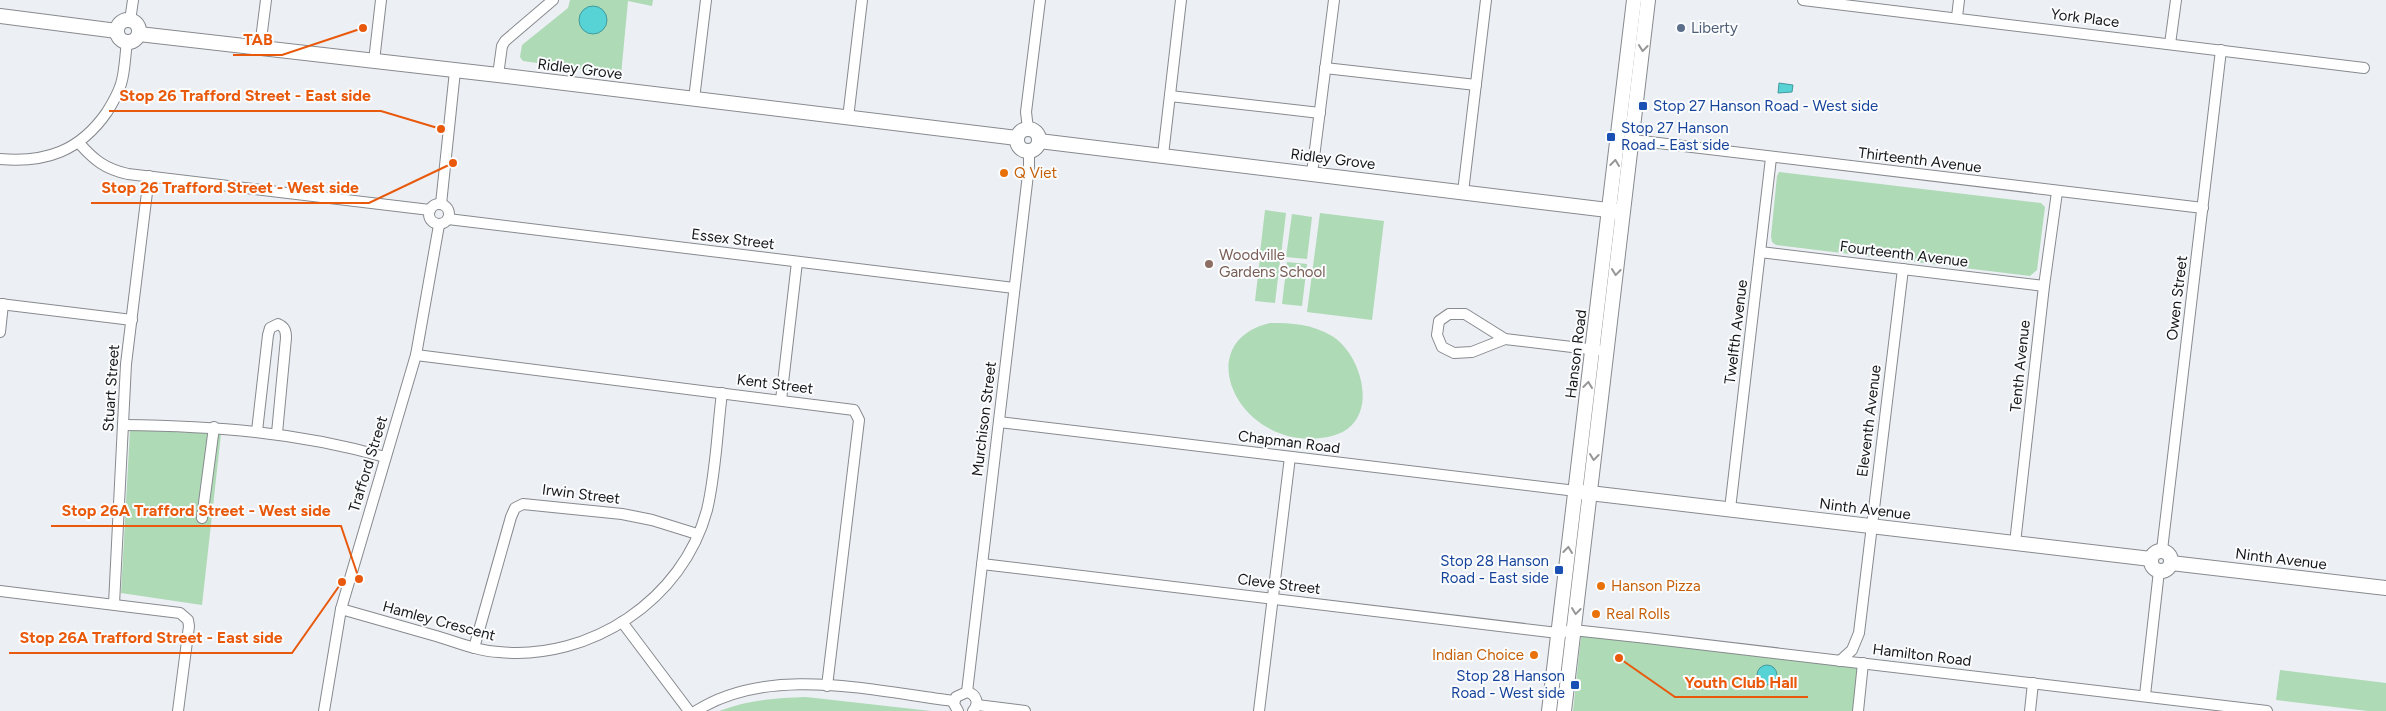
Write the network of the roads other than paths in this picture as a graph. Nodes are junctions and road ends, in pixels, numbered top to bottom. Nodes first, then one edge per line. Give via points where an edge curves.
1 (133, 0) edge
2 (266, 0) edge
3 (381, 0) edge
4 (553, 0) edge
5 (706, 0) edge
6 (862, 0) edge
7 (1040, 0) edge
8 (1181, 0) edge
9 (1334, 0) edge
10 (1486, 0) edge
11 (1634, 0) edge
12 (1648, 0) edge
13 (1803, 0) edge
14 (1959, 0) edge
15 (2176, 0) edge
16 (0, 16) edge
17 (1957, 17) junction
18 (130, 21) junction
19 (118, 31) junction
20 (139, 34) junction
21 (127, 42) junction
22 (2170, 44) junction
23 (260, 47) junction
24 (2222, 50) junction
25 (374, 61) junction
26 (1325, 68) junction
27 (2364, 68) dead end
28 (455, 70) junction
29 (498, 75) junction
30 (1476, 85) junction
31 (1170, 96) junction
32 (694, 99) junction
33 (1320, 113) junction
34 (848, 118) junction
35 (1619, 130) junction
36 (1022, 134) junction
37 (1633, 140) junction
38 (80, 143) junction
39 (1034, 146) junction
40 (1163, 155) junction
41 (1771, 158) junction
42 (0, 160) edge
43 (1312, 173) junction
44 (150, 176) junction
45 (1463, 192) junction
46 (2057, 192) junction
47 (441, 204) junction
48 (2203, 208) junction
49 (430, 210) junction
50 (1616, 210) junction
51 (448, 219) junction
52 (439, 224) junction
53 (1760, 252) junction
54 (797, 262) junction
55 (1903, 268) junction
56 (2044, 286) junction
57 (1014, 288) junction
58 (2, 304) edge
59 (132, 320) junction
60 (0, 332) edge
61 (1505, 340) junction
62 (1599, 350) junction
63 (416, 355) junction
64 (722, 393) junction
65 (781, 400) junction
66 (999, 422) junction
67 (123, 425) junction
68 (214, 427) junction
69 (257, 431) junction
70 (277, 433) junction
71 (385, 457) junction
72 (1290, 457) junction
73 (1583, 492) junction
74 (193, 500) dead end
75 (204, 502) junction
76 (1730, 509) junction
77 (202, 518) dead end
78 (1871, 526) junction
79 (698, 534) junction
80 (2016, 543) junction
81 (2162, 550) junction
82 (2150, 560) junction
83 (2171, 563) junction
84 (982, 564) junction
85 (2159, 571) junction
86 (2386, 588) edge
87 (0, 592) edge
88 (1272, 598) junction
89 (114, 604) junction
90 (341, 609) junction
91 (622, 622) junction
92 (1574, 630) junction
93 (1558, 633) junction
94 (474, 648) junction
95 (1840, 661) junction
96 (1863, 664) junction
97 (2033, 683) junction
98 (827, 686) junction
99 (966, 692) junction
100 (2145, 695) junction
101 (954, 701) junction
102 (2195, 707) edge
103 (975, 708) edge
104 (178, 711) edge
105 (324, 711) edge
106 (689, 711) edge
107 (696, 711) edge
108 (958, 711) edge
109 (1024, 711) edge
110 (1259, 711) edge
111 (1549, 711) edge
112 (1564, 711) edge
113 (1858, 711) edge
114 (2030, 711) edge
115 (2267, 711) edge

1 - 18 street
2 - 23 street
3 - 25 street
4 - 29 street via 505,41
5 - 32 street
6 - 34 street
7 - 36 street
8 - 31 street
9 - 26 street
10 - 30 street
11 - 35 street, Hanson Road
12 -> 37 street, Hanson Road
13 - 17 street, York Place
14 - 17 street
15 - 22 street
16 - 19 street
17 - 22 street, York Place
18 - 19 street via 120,24
18 - 20 street via 136,24
19 - 21 street via 119,37
20 - 21 street
20 - 23 street, Ridley Grove
21 - 38 street via 118,91 96,127
22 - 24 street, York Place
23 - 25 street, Ridley Grove
24 - 27 street, York Place
24 - 48 street, Owen Street
25 - 28 street, Ridley Grove
26 - 30 street
26 - 33 street
28 - 29 street, Ridley Grove
28 - 47 street
29 - 32 street, Ridley Grove
30 - 45 street
31 - 33 street
31 - 40 street
32 - 34 street, Ridley Grove
33 - 43 street
34 - 36 street, Ridley Grove
35 - 37 street
50 -> 35 street, Hanson Road
36 - 39 street via 1020,147
36 - 39 street via 1033,130 1038,135
37 - 41 street, Thirteenth Avenue
37 - 50 street, Hanson Road
38 - 42 street via 45,158
38 - 44 street via 94,161 104,167
39 - 40 street, Ridley Grove
39 - 57 street, Murchison Street
40 - 43 street, Ridley Grove
41 - 46 street, Thirteenth Avenue
41 - 53 street, Twelfth Avenue
43 - 45 street, Ridley Grove
44 - 49 street
44 - 59 street, Stuart Street
45 - 50 street, Ridley Grove
46 - 48 street, Thirteenth Avenue
46 - 56 street, Tenth Avenue
47 - 49 street
47 - 51 street via 448,209
48 - 81 street, Owen Street
49 - 52 street via 431,220
50 - 62 street, Hanson Road
51 - 52 street
51 - 54 street, Essex Street
52 - 63 street, Trafford Street
53 - 55 street, Fourteenth Avenue
53 - 76 street, Twelfth Avenue
54 - 57 street, Essex Street
54 - 65 street
55 - 56 street, Fourteenth Avenue
55 - 78 street, Eleventh Avenue
56 - 80 street, Tenth Avenue
57 - 66 street, Murchison Street
58 - 59 street
58 - 60 street
59 - 67 street, Stuart Street
61 - 61 street via 1472,352 1454,353 1442,347 1437,335 1439,321 1449,314 1465,314
61 - 62 street
62 - 73 street, Hanson Road
63 - 64 street, Kent Street
63 - 71 street, Trafford Street
64 - 65 street, Kent Street
64 - 79 street, Hamley Crescent via 712,483
65 - 98 street, Kent Street via 854,410 860,420
66 - 72 street, Chapman Road
66 - 84 street, Murchison Street
67 - 68 street
67 - 89 street, Stuart Street
68 - 69 street
68 - 75 street
69 - 70 street
69 - 70 street via 268,335 270,328 278,324 286,331 286,338
70 - 71 street via 344,445
71 - 90 street, Trafford Street
72 - 73 street, Chapman Road
72 - 88 street
73 - 76 street, Ninth Avenue
73 -> 92 street, Hanson Road
93 -> 73 street, Hanson Road
74 - 75 street
75 - 77 street
76 - 78 street, Ninth Avenue
78 - 80 street, Ninth Avenue
78 - 95 street, Eleventh Avenue via 1859,633 1852,650
79 - 91 street, Hamley Crescent via 681,567 663,589 644,608
79 - 94 street, Irwin Street via 622,514 522,504 511,516
80 - 82 street, Ninth Avenue
81 - 82 street via 2153,554
81 - 83 street via 2168,553
82 - 85 street
83 - 85 street
83 - 86 street, Ninth Avenue
84 - 88 street, Cleve Street
84 - 99 street, Murchison Street
85 - 100 street
87 - 89 street
88 - 93 street, Cleve Street
88 - 110 street
89 - 104 street via 173,611 188,620
90 - 94 street, Hamley Crescent
90 - 105 street, Trafford Street
91 - 94 street, Hamley Crescent via 598,635 552,649 523,653
91 - 106 street
92 - 93 street, Cleve Street
92 - 95 street, Hamilton Road
92 - 112 street, Hanson Road
93 - 111 street, Hanson Road
95 - 96 street, Hamilton Road
96 - 97 street, Hamilton Road
96 - 113 street
97 - 100 street, Hamilton Road
97 - 114 street
98 - 101 street
98 - 107 street via 784,684 759,687 730,695
99 - 101 street via 958,694
99 - 103 street via 975,696
100 - 102 street, Hamilton Road
101 - 108 street
102 - 115 street, Hamilton Road
103 - 109 street

